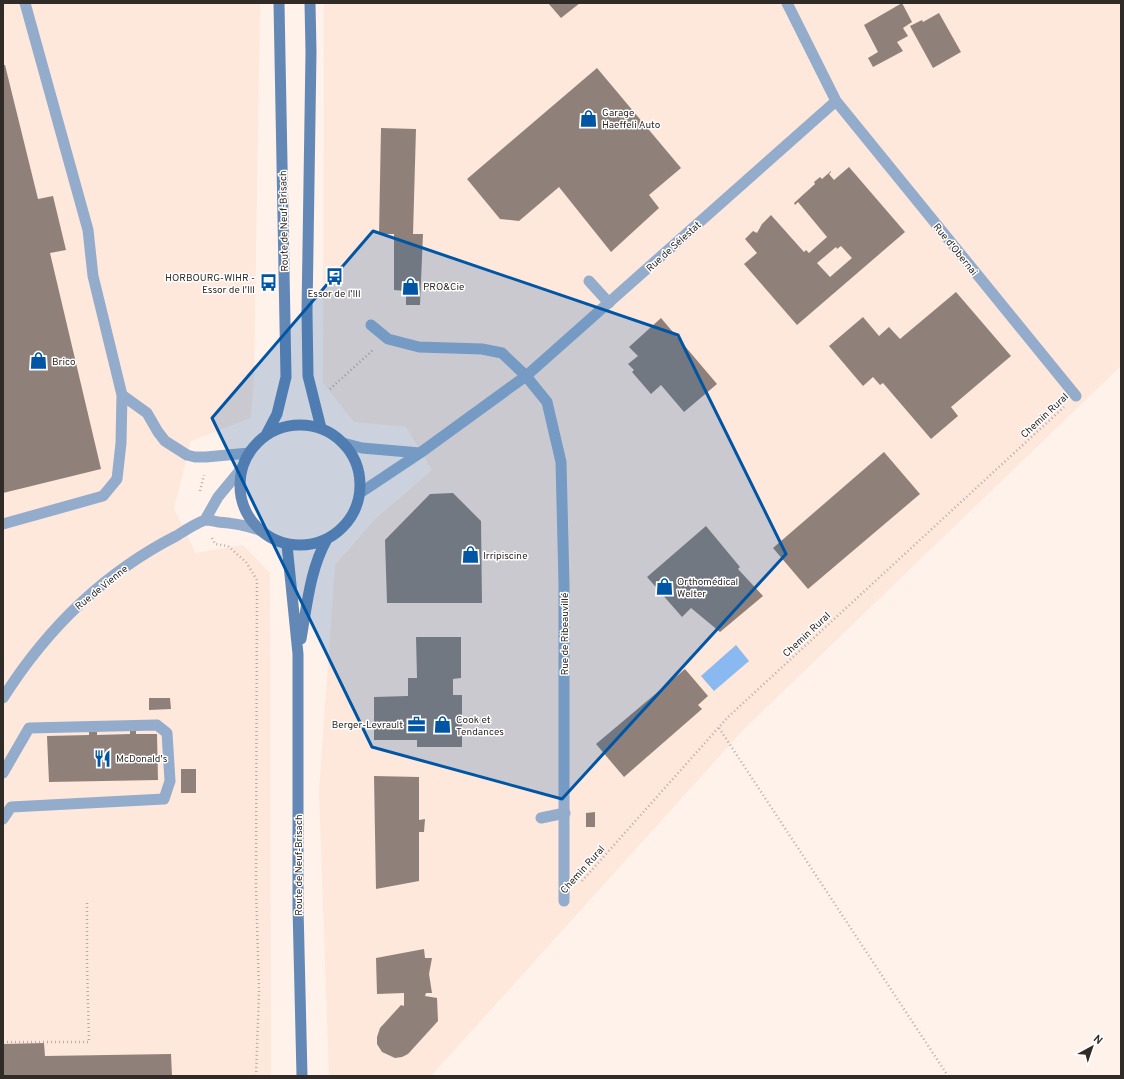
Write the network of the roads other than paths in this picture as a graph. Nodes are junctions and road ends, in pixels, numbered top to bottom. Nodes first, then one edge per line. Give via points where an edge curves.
1 (25, 3) edge
2 (279, 3) edge
3 (310, 3) edge
4 (787, 3) edge
5 (836, 101) junction
6 (590, 281) dead end
7 (609, 303) junction
8 (371, 325) dead end
9 (526, 376) junction
10 (122, 395) junction
11 (1076, 396) road end
12 (321, 428) junction
13 (266, 435) junction
14 (343, 443) junction
15 (249, 453) junction
16 (420, 453) junction
17 (242, 468) junction
18 (360, 493) junction
19 (205, 520) junction
20 (3, 524) edge
21 (259, 530) junction
22 (327, 539) junction
23 (287, 545) junction
24 (298, 654) junction
25 (3, 698) edge
26 (3, 773) edge
27 (564, 813) junction
28 (541, 818) dead end
29 (3, 819) edge
30 (564, 901) road end
31 (302, 1076) edge

1 - 10 street via 88,230 93,276
2 - 13 main road, Route de Neuf-Brisach via 286,377 277,414
3 - 12 main road via 308,376
4 - 5 street
5 - 7 street, Rue de Sélestat
5 - 11 street, Rue d'Obernai
6 - 7 street
7 - 9 street, Rue de Sélestat
8 - 9 street, Rue de Ribeauvillé via 388,339 419,347 482,349 502,353
9 - 16 street, Rue de Sélestat
9 - 27 street, Rue de Ribeauvillé via 547,402 561,462
10 - 15 street via 147,413 165,441 187,455 206,457
10 - 20 street via 117,479 103,496
12 - 13 main road, Route de Neuf-Brisach via 291,425
12 - 14 main road, Route de Neuf-Brisach
13 - 15 main road, Route de Neuf-Brisach
14 - 16 street via 362,448
14 - 18 main road, Route de Neuf-Brisach via 357,466
15 - 17 main road, Route de Neuf-Brisach
16 - 18 street, Rue de Sélestat
17 - 19 street via 218,497
17 - 21 main road, Route de Neuf-Brisach via 239,486 242,504
18 - 22 main road, Route de Neuf-Brisach via 355,510 346,524
19 - 21 street via 241,524
19 - 25 street, Rue de Vienne via 126,566 94,590 56,628
21 - 23 main road, Route de Neuf-Brisach
22 - 23 main road, Route de Neuf-Brisach via 303,546
22 - 24 main road, Route de Neuf-Brisach via 319,553 310,585
23 - 24 main road, Route de Neuf-Brisach
24 - 31 main road, Route de Neuf-Brisach via 298,907
26 - 29 street via 29,728 157,725 167,733 170,781 164,799 11,806
27 - 28 street
27 - 30 street, Rue de Ribeauvillé

